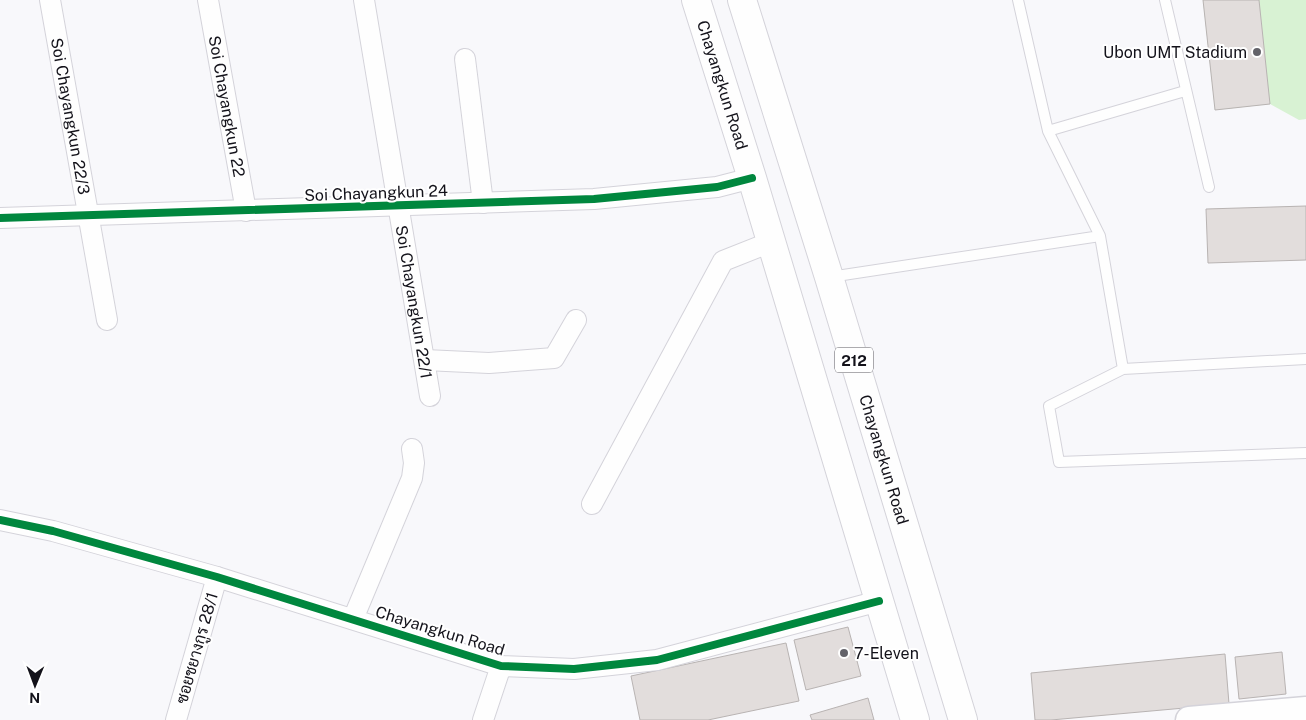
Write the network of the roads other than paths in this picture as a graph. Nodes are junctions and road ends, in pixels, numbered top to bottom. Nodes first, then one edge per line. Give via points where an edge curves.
1 (50, 0) edge
2 (208, 0) edge
3 (364, 0) edge
4 (696, 0) edge
5 (1018, 0) edge
6 (1165, 0) edge
7 (747, 1) edge
8 (465, 59) dead end
9 (1185, 91) junction
10 (1048, 131) junction
11 (752, 178) junction
12 (1209, 187) dead end
13 (483, 203) junction
14 (398, 206) junction
15 (246, 211) junction
16 (88, 216) junction
17 (0, 218) edge
18 (1100, 236) junction
19 (771, 242) junction
20 (829, 277) junction
21 (107, 320) dead end
22 (576, 320) dead end
23 (1306, 359) edge
24 (425, 360) junction
25 (1123, 369) junction
26 (430, 396) dead end
27 (412, 448) dead end
28 (1306, 453) edge
29 (592, 504) dead end
30 (0, 520) edge
31 (217, 576) junction
32 (879, 601) junction
33 (353, 619) junction
34 (501, 666) junction
35 (1306, 710) edge
36 (176, 720) edge
37 (482, 720) edge
38 (915, 720) edge
39 (964, 720) edge
40 (1189, 720) edge

1 - 16 street, Soi Chayangkun 22/3
2 - 15 street, Soi Chayangkun 22
3 - 14 street, Soi Chayangkun 22/1
4 - 11 main road, Chayangkun Road / 212
5 - 10 lane
6 - 9 lane
7 - 20 main road, Chayangkun Road / 212
8 - 13 street
9 - 10 lane
9 - 12 lane
10 - 18 lane
11 - 13 street, Soi Chayangkun 24 via 717,186 594,199
11 - 19 main road, Chayangkun Road / 212
13 - 14 street, Soi Chayangkun 24
14 - 15 street, Soi Chayangkun 24
14 - 24 street, Soi Chayangkun 22/1
15 - 16 street, Soi Chayangkun 24
16 - 17 street, Soi Chayangkun 24
16 - 21 street, Soi Chayangkun 22/3
18 - 20 lane
18 - 25 lane
19 - 29 street via 723,261
19 - 32 main road, Chayangkun Road / 212
20 - 39 main road, Chayangkun Road / 212
22 - 24 street via 554,358 489,363
23 - 25 lane
24 - 26 street, Soi Chayangkun 22/1
25 - 28 lane via 1049,406 1058,462
27 - 33 street via 412,478
30 - 31 street, Chayangkun Road via 53,531
31 - 33 street, Chayangkun Road
31 - 36 street, ซอยชยางกูร 28/1
32 - 34 street, Chayangkun Road via 657,660 574,669
32 - 38 main road, Chayangkun Road / 212
33 - 34 street, Chayangkun Road
34 - 37 street
35 - 40 street

